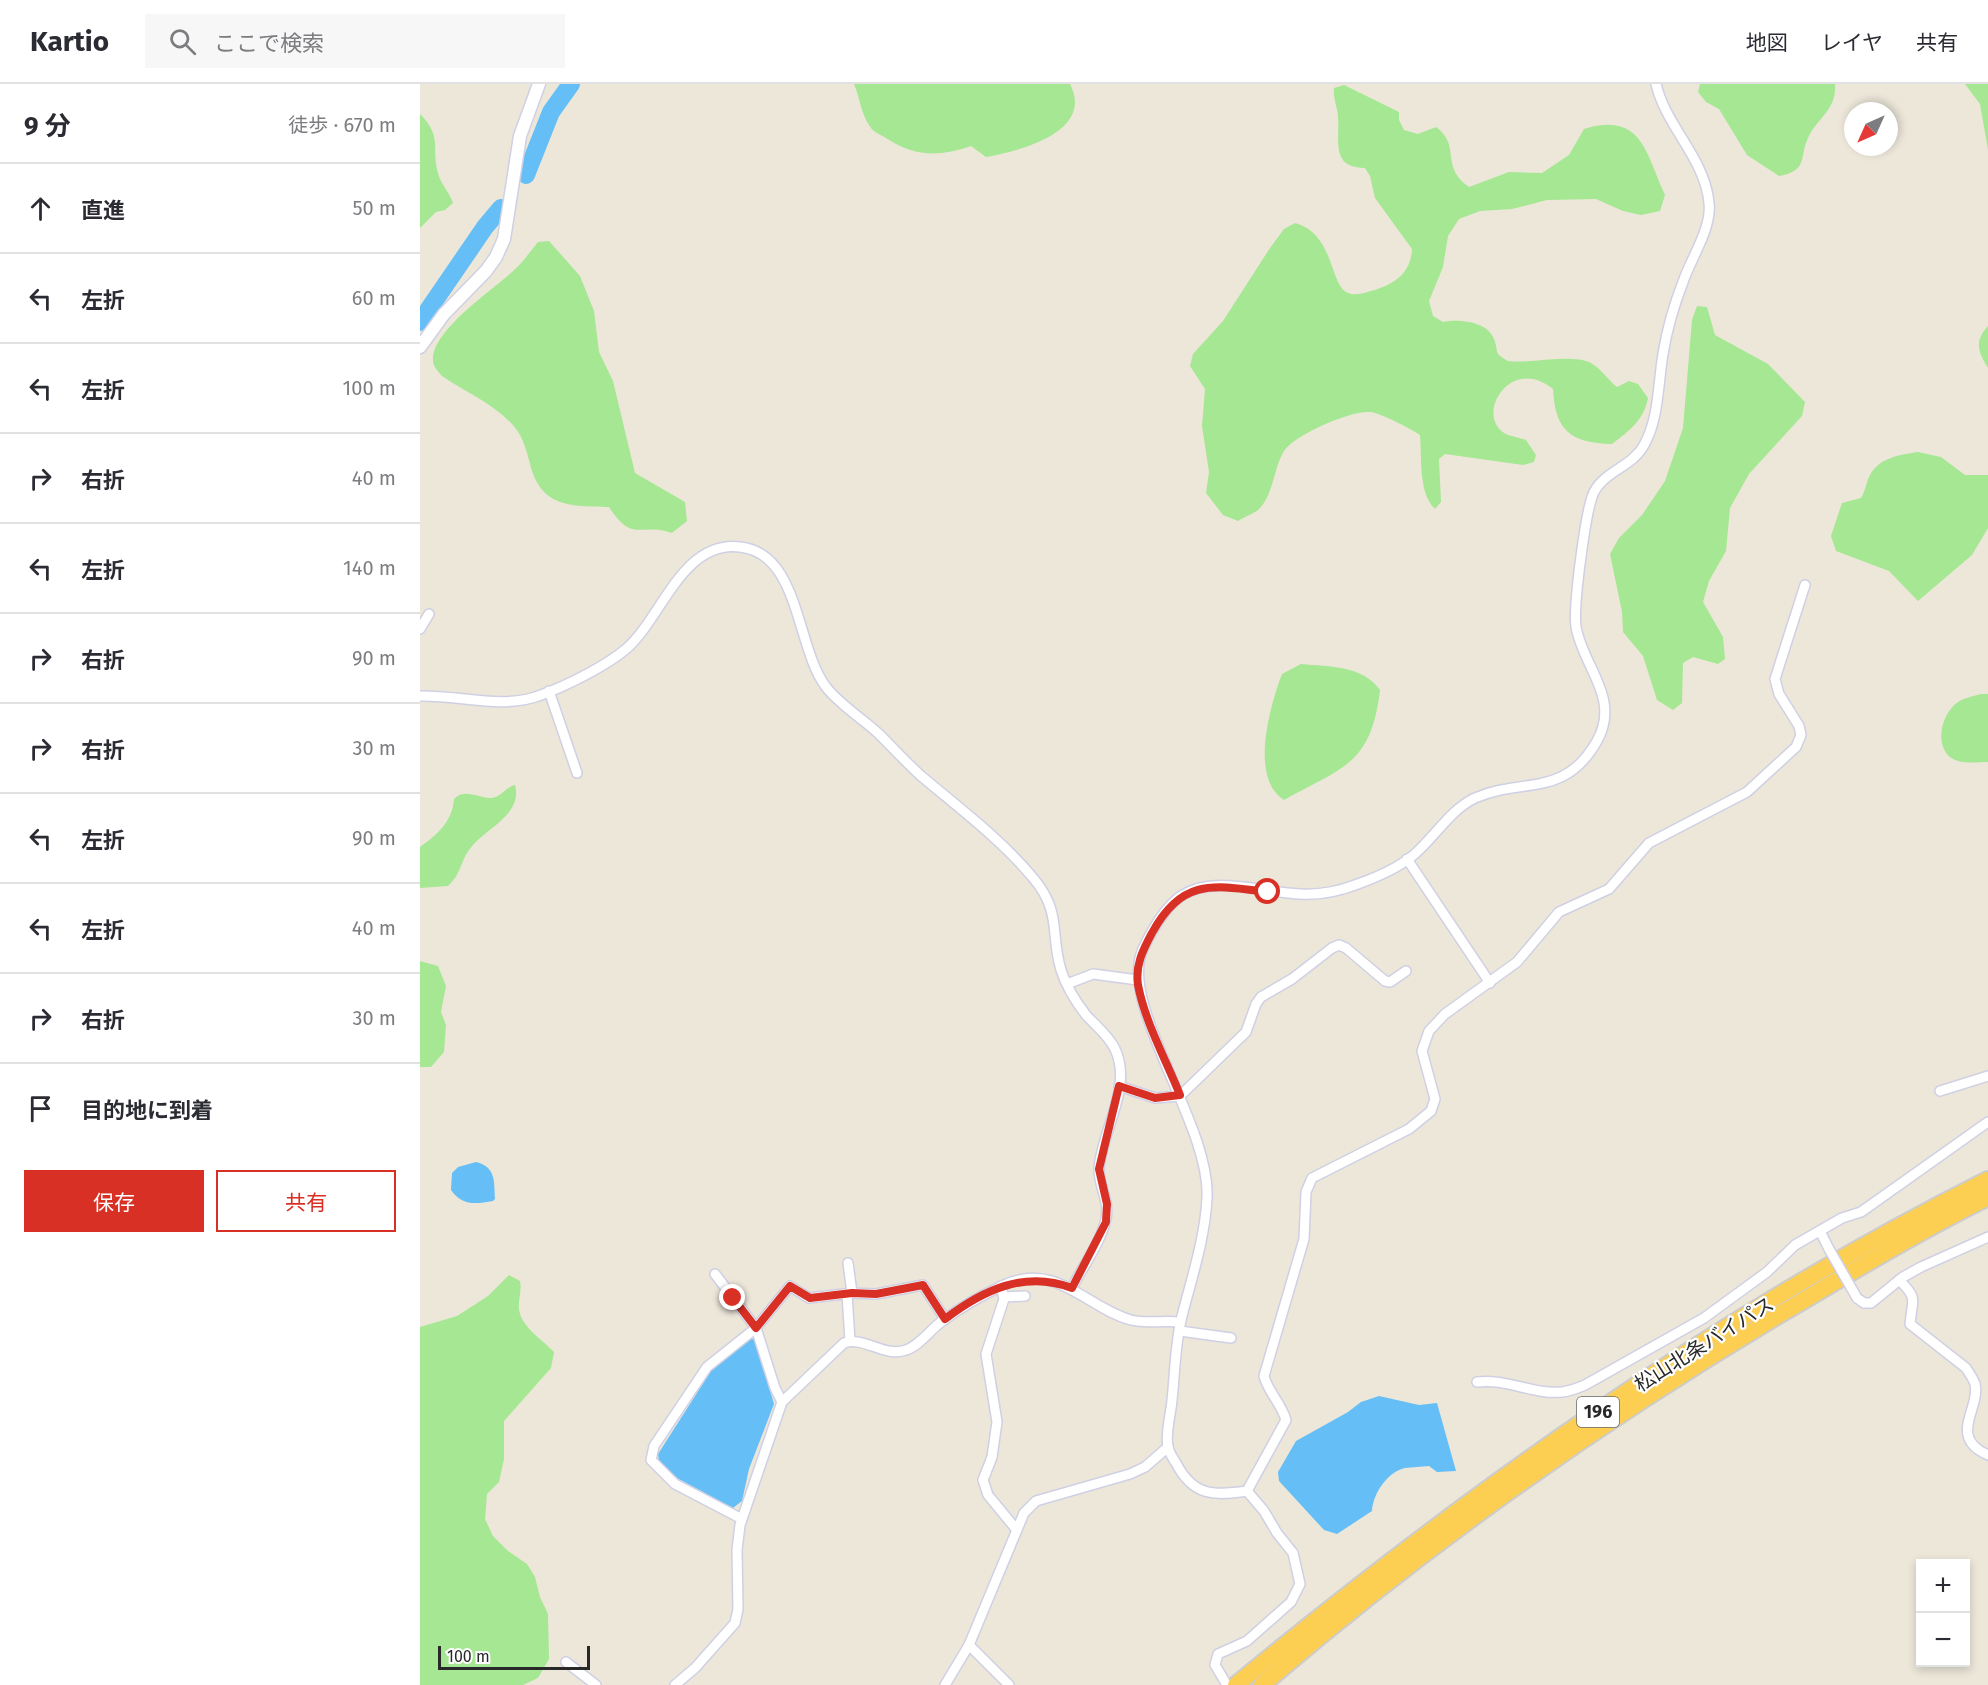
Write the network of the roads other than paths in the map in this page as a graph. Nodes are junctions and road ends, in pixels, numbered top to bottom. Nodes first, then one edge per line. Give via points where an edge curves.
1 (539, 84) edge
2 (1656, 84) edge
3 (420, 347) edge
4 (1805, 585) dead end
5 (429, 614) dead end
6 (420, 629) edge
7 (549, 691) junction
8 (420, 696) edge
9 (578, 773) dead end
10 (1407, 860) junction
11 (1406, 971) dead end
12 (1138, 980) junction
13 (1067, 984) junction
14 (1490, 984) junction
15 (1988, 1076) edge
16 (1119, 1086) junction
17 (1940, 1091) dead end
18 (1180, 1095) junction
19 (1988, 1122) edge
20 (1988, 1180) edge
21 (1988, 1197) edge
22 (1820, 1231) junction
23 (1988, 1238) edge
24 (848, 1263) dead end
25 (715, 1274) dead end
26 (1899, 1280) junction
27 (1001, 1286) junction
28 (1072, 1288) junction
29 (849, 1294) junction
30 (1025, 1296) dead end
31 (1004, 1297) junction
32 (1704, 1318) junction
33 (945, 1319) junction
34 (1180, 1326) junction
35 (756, 1328) junction
36 (1231, 1338) dead end
37 (850, 1341) junction
38 (1718, 1342) junction
39 (1477, 1382) dead end
40 (782, 1402) junction
41 (1168, 1447) junction
42 (1988, 1455) edge
43 (1247, 1491) junction
44 (742, 1519) junction
45 (1016, 1529) junction
46 (969, 1645) junction
47 (566, 1662) dead end
48 (596, 1685) edge
49 (675, 1685) edge
50 (945, 1685) edge
51 (1009, 1685) edge
52 (1227, 1685) edge
53 (1236, 1685) edge
54 (1262, 1685) edge

1 - 3 street via 515,159 504,239 486,271 444,314
2 - 10 street via 1664,109 1704,181 1710,207 1674,308 1654,417 1644,446 1626,465 1602,480 1591,499 1576,626 1602,688 1604,724 1584,759 1556,781 1495,791 1472,799
4 - 14 street via 1775,679 1799,726 1801,735 1796,747 1747,792 1649,843 1609,889 1559,912 1517,962
5 - 6 street
7 - 8 street via 514,702
7 - 9 street
7 - 13 street via 625,650 699,557 728,546 762,554 780,572 812,661 830,692 1036,881 1055,917 1061,968
10 - 12 street via 1357,885 1318,894 1225,886 1195,889 1170,906 1157,924 1141,952
10 - 14 street
11 - 18 street via 1390,982 1385,981 1346,948 1332,948 1261,997 1246,1032
12 - 13 street via 1093,974
12 - 18 street via 1145,1010
13 - 16 street via 1115,1048 1121,1068
14 - 43 street via 1446,1014 1429,1031 1422,1051 1435,1099 1431,1111 1409,1129 1312,1178 1306,1192 1304,1239 1264,1376 1286,1420
15 - 17 street
16 - 18 street via 1155,1098
16 - 28 street via 1099,1169 1107,1204 1106,1222
18 - 34 street via 1203,1155 1208,1192 1196,1268
19 - 22 street via 1862,1212
20 - 38 highway, 松山北条バイパス / 196 via 1896,1229
21 - 38 highway, 松山北条バイパス / 196
22 - 26 street, bridge via 1857,1298 1864,1303 1871,1302
22 - 32 street via 1795,1245 1767,1272
23 - 26 street
24 - 29 street
25 - 35 street
26 - 42 street via 1912,1293 1914,1301 1910,1324 1971,1376 1976,1386 1969,1413 1969,1436
27 - 28 street via 1037,1279
27 - 31 street
27 - 33 street
28 - 34 street via 1133,1321
29 - 33 street via 876,1294 923,1285
29 - 35 street via 810,1298 790,1286
29 - 37 street
30 - 31 street
31 - 45 street via 986,1354 997,1422 992,1457 983,1480 988,1495
32 - 38 street
32 - 39 street via 1585,1385 1564,1392
33 - 37 street via 905,1351
34 - 36 street
34 - 41 street
35 - 40 street
35 - 44 street via 707,1367 651,1453 655,1467 675,1484
37 - 40 street
38 - 53 highway, 松山北条バイパス / 196 via 1489,1487
38 - 54 highway, 松山北条バイパス / 196 via 1495,1499
40 - 44 street
41 - 43 street via 1191,1485 1217,1494
41 - 45 street via 1130,1474 1036,1501
43 - 52 street via 1293,1553 1300,1584 1291,1602 1247,1641 1218,1654 1215,1665
44 - 49 street via 735,1623
45 - 46 street
46 - 50 street
46 - 51 street
47 - 48 street

